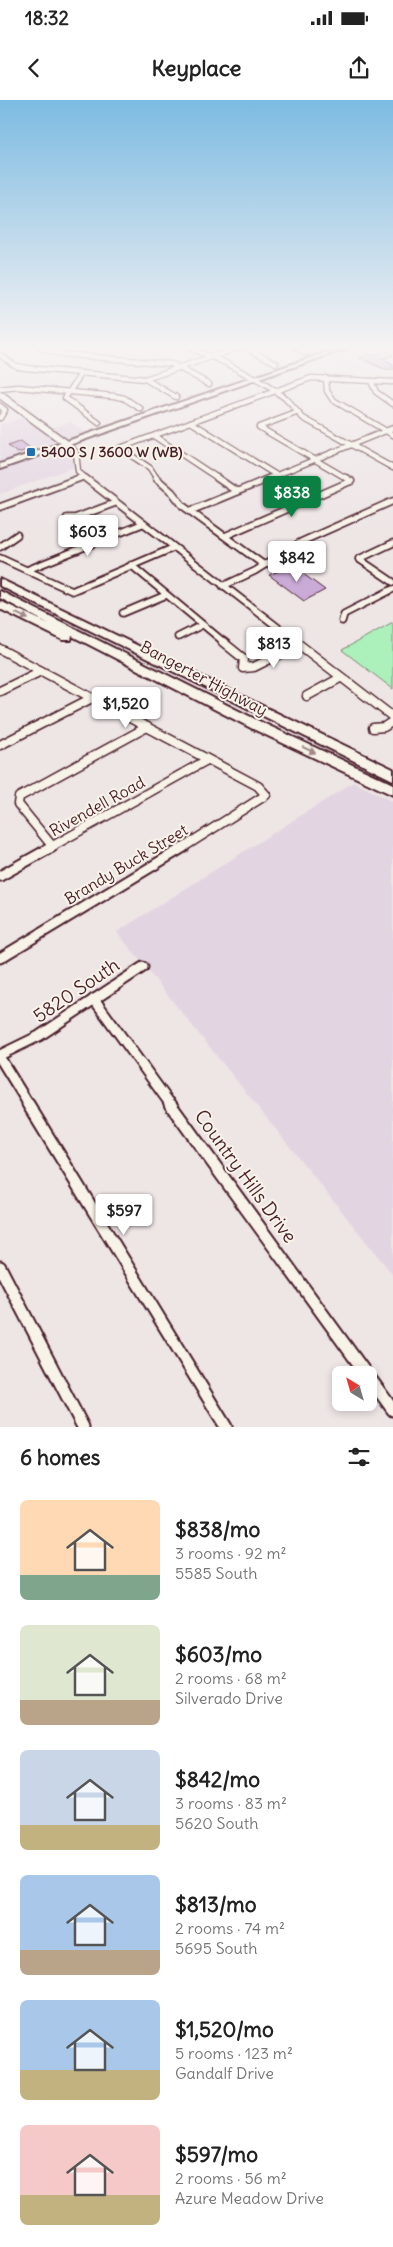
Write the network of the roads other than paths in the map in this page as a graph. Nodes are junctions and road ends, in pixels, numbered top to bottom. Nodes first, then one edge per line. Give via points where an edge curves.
1 (20, 410) edge
2 (81, 410) edge
3 (166, 410) edge
4 (224, 410) edge
5 (294, 410) edge
6 (347, 410) edge
7 (296, 414) junction
8 (99, 422) dead end
9 (191, 422) junction
10 (393, 428) edge
11 (386, 431) junction
12 (393, 434) edge
13 (154, 436) junction
14 (66, 444) junction
15 (351, 445) junction
16 (315, 460) junction
17 (0, 467) edge
18 (393, 468) edge
19 (276, 475) junction
20 (83, 477) junction
21 (236, 491) junction
22 (393, 501) edge
23 (115, 503) junction
24 (0, 507) edge
25 (190, 511) junction
26 (67, 518) dead end
27 (142, 524) junction
28 (17, 535) dead end
29 (225, 536) junction
30 (393, 543) edge
31 (0, 547) edge
32 (173, 548) junction
33 (0, 558) edge
34 (131, 565) junction
35 (264, 565) junction
36 (27, 570) junction
37 (0, 572) edge
38 (0, 582) edge
39 (393, 582) edge
40 (223, 586) junction
41 (393, 589) edge
42 (0, 594) edge
43 (166, 594) junction
44 (0, 605) edge
45 (123, 614) dead end
46 (342, 621) dead end
47 (202, 626) junction
48 (178, 638) dead end
49 (298, 645) junction
50 (0, 649) edge
51 (41, 671) junction
52 (340, 678) junction
53 (0, 691) edge
54 (307, 696) dead end
55 (92, 698) junction
56 (393, 718) edge
57 (393, 721) edge
58 (289, 726) junction
59 (147, 727) junction
60 (373, 728) dead end
61 (280, 736) junction
62 (0, 745) edge
63 (207, 760) junction
64 (393, 776) edge
65 (393, 790) edge
66 (53, 847) junction
67 (0, 876) edge
68 (0, 958) edge
69 (143, 967) dead end
70 (94, 999) junction
71 (0, 1057) edge
72 (0, 1267) edge
73 (361, 1366) edge
74 (378, 1390) edge
75 (393, 1410) edge
76 (83, 1427) edge
77 (226, 1427) edge

1 - 14 street
2 - 8 street
3 - 14 main road
4 - 9 street
5 - 7 street
6 - 11 street
7 - 15 street
7 - 16 street via 259,427
9 - 13 street
9 - 19 street
10 - 11 street
11 - 12 street
11 - 15 street
13 - 21 street
13 - 25 street via 120,448 150,468 158,482
14 - 17 main road
14 - 20 street via 76,452 78,471
15 - 16 street
15 - 18 street
16 - 19 street
16 - 29 street via 351,481
19 - 21 street
20 - 23 street
20 - 24 street
21 - 25 street
22 - 35 street via 301,542
23 - 26 street
23 - 27 street
25 - 29 street
27 - 32 street
27 - 36 street
28 - 31 street
29 - 35 street
30 - 39 street via 359,559
32 - 34 street
32 - 40 street
33 - 36 street
34 - 36 street via 72,591
34 - 43 street
35 - 40 street
37 - 58 highway
38 - 58 highway, Bangerter Highway
40 - 49 street
41 - 46 street via 344,614
42 - 61 highway, Bangerter Highway
43 - 45 street
43 - 47 street
44 -> 61 highway
47 - 48 street
47 - 49 street via 244,659 243,668 254,667
49 - 52 street
50 - 51 street
51 - 53 street
51 - 55 street
52 - 54 street
52 - 56 street
55 - 59 street
55 - 62 street
57 - 60 street via 384,727
58 - 64 highway, Bangerter Highway
59 - 63 street
59 - 66 street via 19,797 20,806
61 -> 65 highway, Bangerter Highway
63 - 66 street, Rivendell Road
63 - 68 street, Brandy Buck Street via 258,786 266,795
66 - 67 street, Rivendell Road
69 - 70 street, 5820 South
70 - 71 street, 5820 South via 39,1036
70 - 73 street, Country Hills Drive
71 - 77 street
72 - 76 street
74 - 75 street, Country Hills Drive

